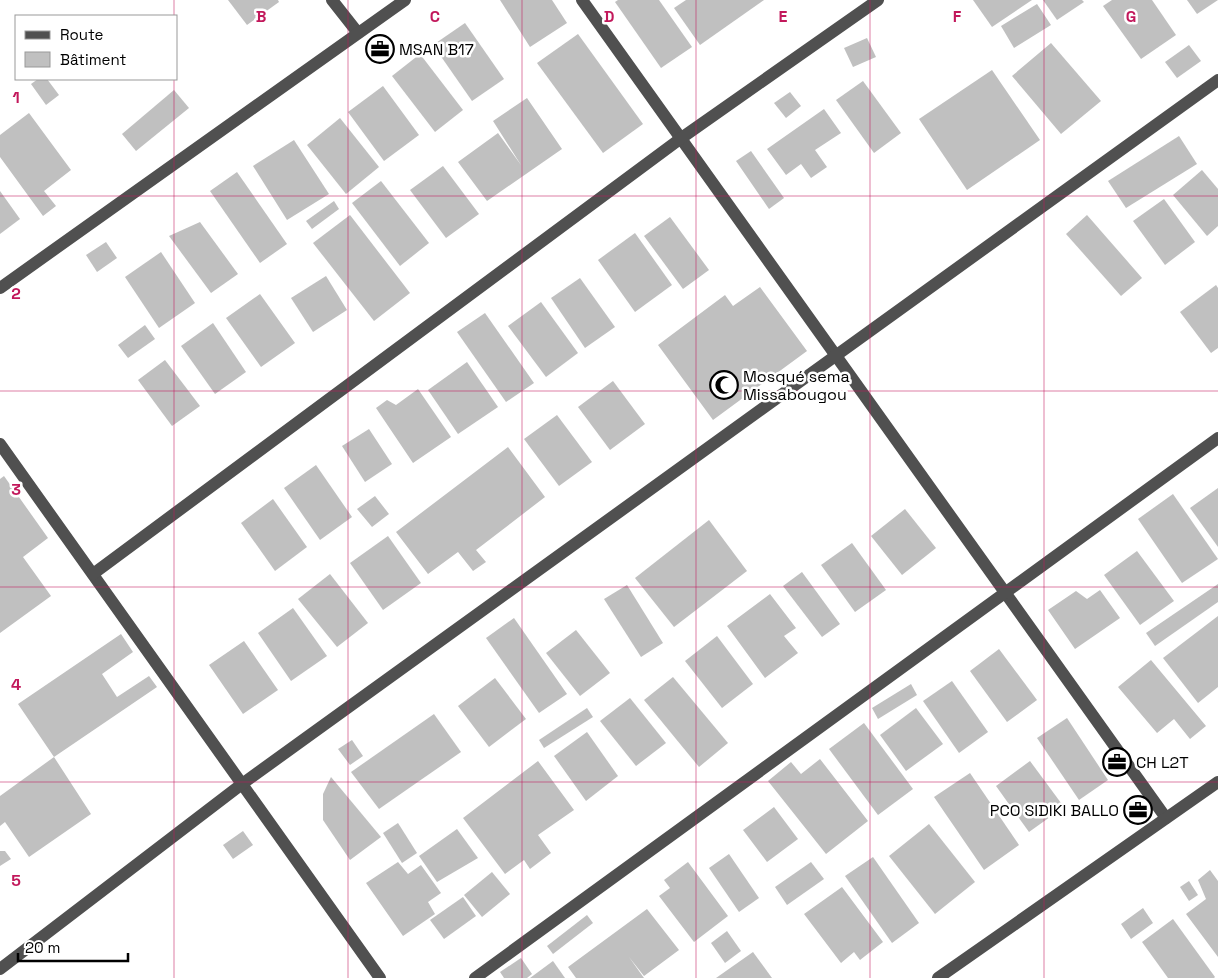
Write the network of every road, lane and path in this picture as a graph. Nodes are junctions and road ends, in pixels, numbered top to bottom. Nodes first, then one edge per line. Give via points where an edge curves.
1 (332, 0) edge
2 (405, 0) edge
3 (582, 0) edge
4 (878, 0) edge
5 (358, 33) junction
6 (1218, 80) edge
7 (680, 139) junction
8 (0, 288) edge
9 (836, 356) junction
10 (1218, 438) edge
11 (0, 444) edge
12 (93, 574) junction
13 (1005, 593) junction
14 (1218, 782) edge
15 (242, 784) junction
16 (1166, 818) junction
17 (0, 969) edge
18 (942, 977) edge
19 (380, 978) edge
20 (475, 978) edge

1 - 5 street
2 - 5 street
3 - 7 street
4 - 7 street
5 - 8 street
6 - 9 street
7 - 9 street
7 - 12 street
9 - 13 street
9 - 15 street
10 - 13 street
11 - 12 street
12 - 15 street
13 - 16 street
13 - 20 street
14 - 16 street
15 - 17 street
15 - 19 street
16 - 18 street

